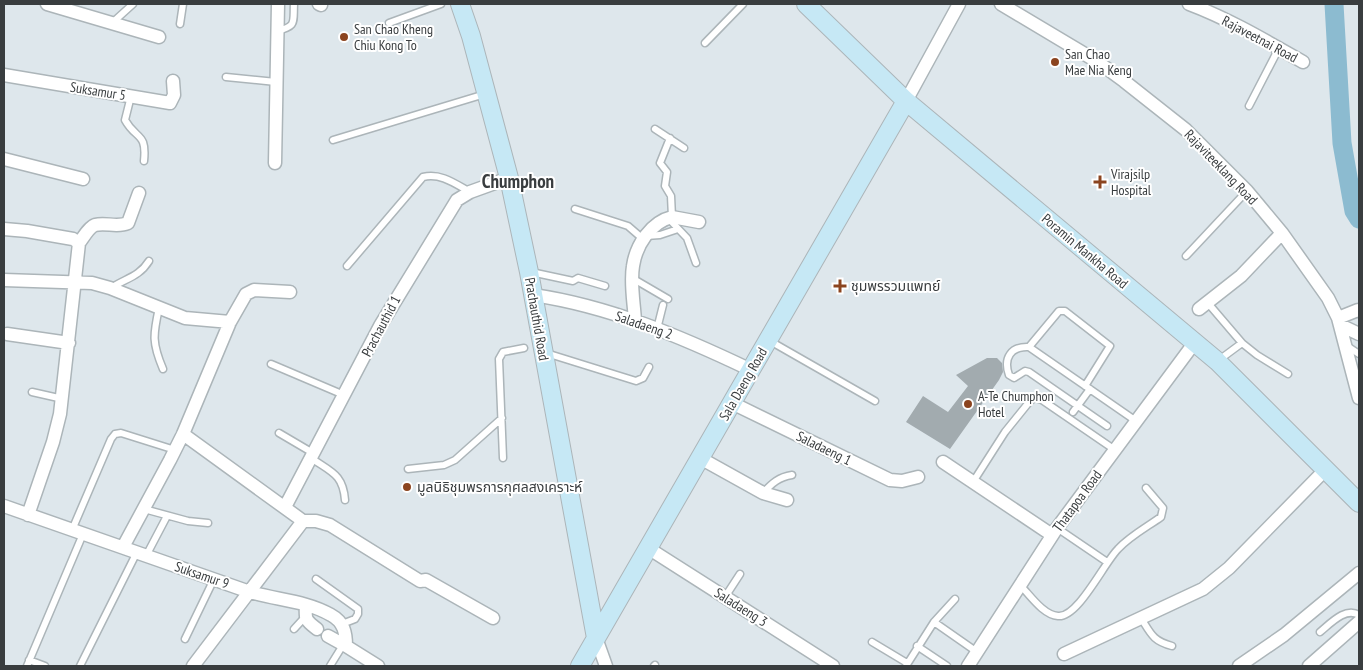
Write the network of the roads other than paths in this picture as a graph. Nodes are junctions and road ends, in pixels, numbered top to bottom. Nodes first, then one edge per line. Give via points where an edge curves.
1 (47, 4) edge
2 (133, 4) edge
3 (183, 4) edge
4 (278, 4) edge
5 (294, 4) edge
6 (441, 4) edge
7 (460, 4) edge
8 (743, 4) edge
9 (806, 4) edge
10 (959, 4) edge
11 (1001, 4) edge
12 (1189, 4) edge
13 (80, 9) edge
14 (389, 23) dead end
15 (111, 24) junction
16 (180, 24) dead end
17 (277, 31) junction
18 (159, 36) dead end
19 (705, 43) dead end
20 (1279, 48) junction
21 (1303, 62) dead end
22 (4, 75) edge
23 (226, 77) dead end
24 (173, 81) dead end
25 (276, 82) junction
26 (486, 94) junction
27 (131, 96) junction
28 (906, 101) junction
29 (1248, 106) dead end
30 (655, 129) dead end
31 (670, 138) junction
32 (333, 140) dead end
33 (684, 148) dead end
34 (4, 159) edge
35 (144, 161) dead end
36 (275, 163) dead end
37 (83, 178) dead end
38 (509, 178) junction
39 (1247, 191) junction
40 (470, 192) junction
41 (139, 193) dead end
42 (575, 208) dead end
43 (673, 221) junction
44 (699, 222) dead end
45 (4, 229) edge
46 (1282, 233) junction
47 (644, 237) junction
48 (79, 243) junction
49 (1186, 256) dead end
50 (149, 260) dead end
51 (696, 263) dead end
52 (347, 266) dead end
53 (528, 272) junction
54 (632, 278) junction
55 (4, 280) edge
56 (75, 282) junction
57 (605, 286) dead end
58 (110, 288) junction
59 (290, 292) dead end
60 (533, 295) junction
61 (668, 299) dead end
62 (663, 305) dead end
63 (1203, 306) joint
64 (159, 308) junction
65 (1359, 312) edge
66 (635, 321) junction
67 (230, 322) junction
68 (1339, 322) junction
69 (657, 329) junction
70 (7, 334) dead end
71 (1359, 334) edge
72 (768, 340) junction
73 (1195, 342) junction
74 (68, 343) junction
75 (1344, 343) junction
76 (1242, 344) junction
77 (1029, 347) junction
78 (524, 348) dead end
79 (540, 348) junction
80 (1359, 354) edge
81 (1217, 361) junction
82 (271, 364) dead end
83 (649, 367) dead end
84 (162, 369) dead end
85 (751, 370) junction
86 (1288, 374) dead end
87 (1088, 387) junction
88 (32, 392) dead end
89 (344, 395) junction
90 (1359, 398) edge
91 (63, 399) junction
92 (875, 401) dead end
93 (732, 403) junction
94 (1078, 406) junction
95 (1073, 412) dead end
96 (502, 418) junction
97 (1136, 421) junction
98 (1107, 426) dead end
99 (183, 434) junction
100 (279, 434) dead end
101 (175, 450) junction
102 (1115, 450) junction
103 (312, 455) junction
104 (502, 458) dead end
105 (700, 458) junction
106 (944, 462) dead end
107 (408, 469) dead end
108 (1326, 469) junction
109 (792, 475) dead end
110 (918, 477) dead end
111 (974, 482) junction
112 (1146, 488) dead end
113 (763, 493) junction
114 (346, 500) dead end
115 (787, 500) dead end
116 (1359, 503) edge
117 (4, 506) edge
118 (285, 506) junction
119 (144, 508) junction
120 (28, 515) junction
121 (167, 516) junction
122 (302, 521) junction
123 (208, 523) dead end
124 (1055, 531) junction
125 (78, 532) junction
126 (123, 547) junction
127 (648, 548) junction
128 (142, 554) junction
129 (1107, 562) junction
130 (1359, 573) edge
131 (740, 574) dead end
132 (214, 579) junction
133 (316, 579) dead end
134 (1020, 585) junction
135 (251, 592) junction
136 (725, 597) junction
137 (955, 599) dead end
138 (305, 611) junction
139 (1359, 616) edge
140 (493, 618) dead end
141 (1141, 618) junction
142 (934, 622) junction
143 (1359, 622) edge
144 (342, 624) junction
145 (294, 629) dead end
146 (317, 629) dead end
147 (1320, 632) dead end
148 (328, 636) dead end
149 (596, 638) junction
150 (185, 639) dead end
151 (872, 642) dead end
152 (345, 646) junction
153 (917, 646) junction
154 (1172, 646) dead end
155 (977, 652) junction
156 (1064, 654) dead end
157 (28, 663) edge
158 (907, 665) edge
159 (45, 666) edge
160 (80, 666) edge
161 (193, 666) edge
162 (330, 666) edge
163 (378, 666) edge
164 (580, 666) edge
165 (606, 666) edge
166 (832, 666) edge
167 (947, 666) edge
168 (968, 666) edge
169 (1239, 666) edge
170 (1310, 666) edge

1 - 13 street
2 - 15 lane
3 - 16 lane
4 - 17 street
5 - 17 lane via 293,24
6 - 14 lane
7 - 26 street, Prachauthid Road
8 - 19 lane
9 - 28 street, Poramin Mankha Road
10 - 28 street
11 - 39 street, Rajaviteeklang Road via 1124,81 1186,130
12 - 20 street, Rajaveetnai Road
13 - 15 street
15 - 18 street
17 - 25 street
20 - 21 street, Rajaveetnai Road
20 - 29 lane
22 - 27 street, Suksamur 5
23 - 25 lane
24 - 27 street, Suksamur 5 via 174,95 170,102
25 - 36 street
26 - 32 lane
26 - 38 street, Prachauthid Road
27 - 35 lane via 125,120 144,141
28 - 72 street, Sala Daeng Road
28 - 73 street, Poramin Mankha Road
30 - 31 lane
31 - 33 lane
31 - 43 lane via 660,163 667,172 665,186 671,196
34 - 37 street
38 - 40 street, Prachauthid 1
38 - 53 street, Prachauthid Road
39 - 46 street, Rajaviteeklang Road
39 - 49 lane
40 - 52 lane via 443,177 423,176
40 - 89 street, Prachauthid 1 via 457,200 395,298
41 - 48 street via 128,224 95,225
42 - 47 lane via 628,226
43 - 44 street
43 - 47 street via 656,224
43 - 51 lane via 686,238
45 - 48 street
46 - 63 street via 1241,276
46 - 68 street, Rajaviteeklang Road via 1328,298
47 - 54 street via 635,256
48 - 56 street
50 - 58 lane via 139,273
53 - 57 lane via 573,281 578,278
53 - 60 street, Prachauthid Road
54 - 61 lane
54 - 66 street
55 - 56 street
56 - 58 street
56 - 74 street
58 - 64 street
59 - 67 street via 254,290 246,294
60 - 66 street, Saladaeng 2 via 566,300
60 - 79 street, Prachauthid Road
62 - 69 lane
63 - 76 lane
64 - 67 street via 185,318
64 - 84 lane via 153,334
65 - 68 street
66 - 69 street, Saladaeng 2
67 - 99 street
68 - 71 street
68 - 75 street, Rajaviteeklang Road
69 - 85 street, Saladaeng 2
70 - 74 street
72 - 85 street, Sala Daeng Road
72 - 92 lane
73 - 81 street, Poramin Mankha Road
73 - 97 street, Thatapoa Road
74 - 91 street
75 - 80 lane
75 - 90 street, Rajaviteeklang Road
76 - 81 lane
76 - 86 lane
77 - 87 lane
77 - 87 lane via 1058,310 1065,311 1110,346
77 - 94 lane via 1020,346 1012,351 1006,368 1009,375 1014,378 1029,372
78 - 96 lane via 503,352 499,359
79 - 83 lane via 636,381 643,378
79 - 149 street, Prachauthid Road
81 - 108 street, Poramin Mankha Road
82 - 89 lane
85 - 93 street, Sala Daeng Road
87 - 94 lane
87 - 97 lane
88 - 91 lane
89 - 103 street, Prachauthid 1
91 - 120 street via 53,442
93 - 105 street, Sala Daeng Road
93 - 110 street, Saladaeng 1 via 890,480
94 - 95 lane
94 - 98 lane
96 - 104 lane
96 - 107 lane via 455,460 444,465
97 - 102 street, Thatapoa Road
99 - 101 street
99 - 118 street
100 - 103 lane
101 - 119 street
101 - 125 lane via 121,433 115,434 110,439
102 - 111 lane via 1035,398 1005,432
102 - 124 street, Thatapoa Road
103 - 114 lane via 338,477
103 - 118 street, Prachauthid 1
105 - 113 street
105 - 127 street, Sala Daeng Road
106 - 111 street
108 - 116 street, Poramin Mankha Road
108 - 141 street via 1229,568 1203,589
109 - 113 lane via 772,483
111 - 124 street
112 - 129 lane via 1163,508 1162,517 1124,543
113 - 115 street
117 - 120 street, Suksamur 9
118 - 122 street
119 - 121 lane
119 - 126 street
120 - 125 street, Suksamur 9
121 - 123 lane
121 - 128 lane
122 - 135 street
122 - 140 street via 330,525 420,581 426,580
124 - 129 lane
124 - 134 street, Thatapoa Road
125 - 126 street, Suksamur 9
125 - 157 lane
126 - 128 street, Suksamur 9
127 - 136 street, Saladaeng 3
127 - 149 street, Sala Daeng Road
128 - 132 street, Suksamur 9
128 - 160 lane
129 - 134 lane via 1068,615 1048,613
130 - 169 street via 1284,635
131 - 136 lane
132 - 135 street, Suksamur 9
132 - 150 lane
133 - 144 lane via 358,609 355,619
134 - 155 street, Thatapoa Road
135 - 138 street, Suksamur 9
135 - 161 street
136 - 166 street, Saladaeng 3
137 - 142 lane
138 - 144 street, Suksamur 9 via 332,615
138 - 145 lane
138 - 146 street via 307,622
139 - 147 lane via 1346,613
141 - 154 lane via 1153,637
141 - 156 street
142 - 153 lane
142 - 155 lane
143 - 170 street
144 - 152 street via 346,632
148 - 152 street
149 - 164 street, Sala Daeng Road
149 - 165 street
151 - 158 lane
152 - 162 lane
152 - 163 street
153 - 158 lane
153 - 167 lane
155 - 168 street, Thatapoa Road
157 - 159 lane

